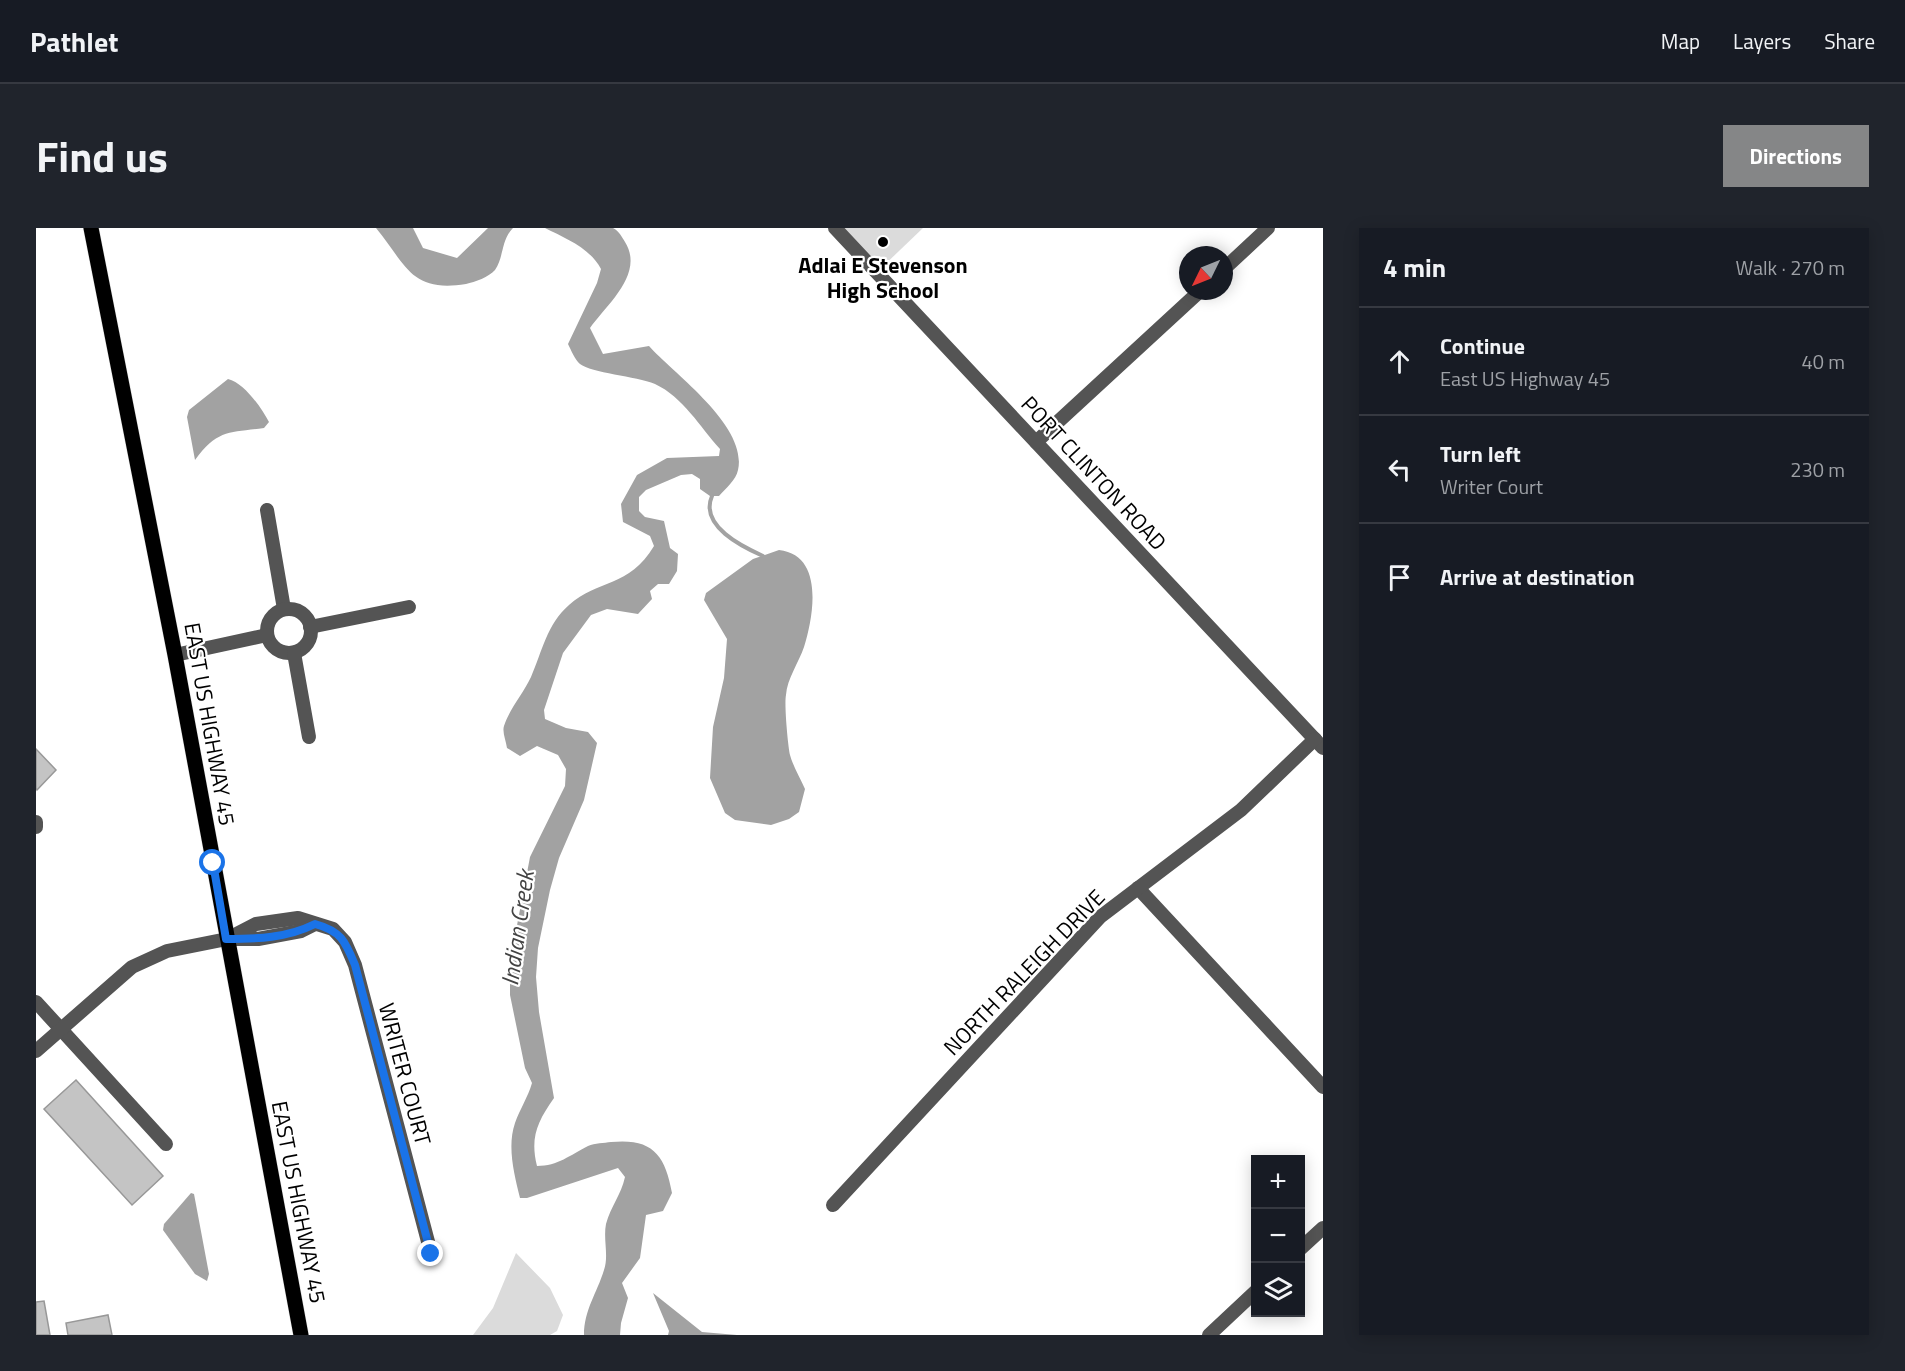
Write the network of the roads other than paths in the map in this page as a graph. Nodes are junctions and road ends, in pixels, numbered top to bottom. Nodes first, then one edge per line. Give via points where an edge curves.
1 (91, 228) edge
2 (835, 228) edge
3 (1268, 228) edge
4 (1233, 261) edge
5 (1190, 300) edge
6 (1036, 442) junction
7 (267, 510) dead end
8 (409, 607) dead end
9 (284, 609) junction
10 (310, 627) junction
11 (267, 635) junction
12 (294, 653) junction
13 (175, 655) junction
14 (309, 736) dead end
15 (1319, 744) edge
16 (36, 822) edge
17 (36, 827) edge
18 (1138, 888) junction
19 (226, 939) junction
20 (36, 1002) edge
21 (61, 1028) junction
22 (36, 1051) edge
23 (1323, 1087) edge
24 (166, 1144) dead end
25 (833, 1205) dead end
26 (1323, 1228) edge
27 (1305, 1244) edge
28 (431, 1254) dead end
29 (1251, 1296) edge
30 (301, 1335) edge
31 (1209, 1335) edge

1 - 13 main road, EAST US HIGHWAY 45
2 - 6 street, PORT CLINTON ROAD
3 - 4 street
5 - 6 street
6 - 15 street, PORT CLINTON ROAD
7 - 9 street
8 - 10 street
9 - 10 street via 300,612
9 - 11 street via 268,622
10 - 12 street via 306,645
11 - 12 street via 280,651
11 - 13 street
12 - 14 street
13 - 19 main road, EAST US HIGHWAY 45
15 - 18 street, NORTH RALEIGH DRIVE via 1241,810
16 - 17 street
18 - 23 street
18 - 25 street, NORTH RALEIGH DRIVE via 1100,917
19 - 21 street, WRITER COURT via 167,951 132,967
19 - 28 street, WRITER COURT via 258,939 301,931 315,924 333,929 345,942 355,965
19 - 30 main road, EAST US HIGHWAY 45
20 - 21 street
21 - 22 street, WRITER COURT
21 - 24 street
26 - 27 street
29 - 31 street

